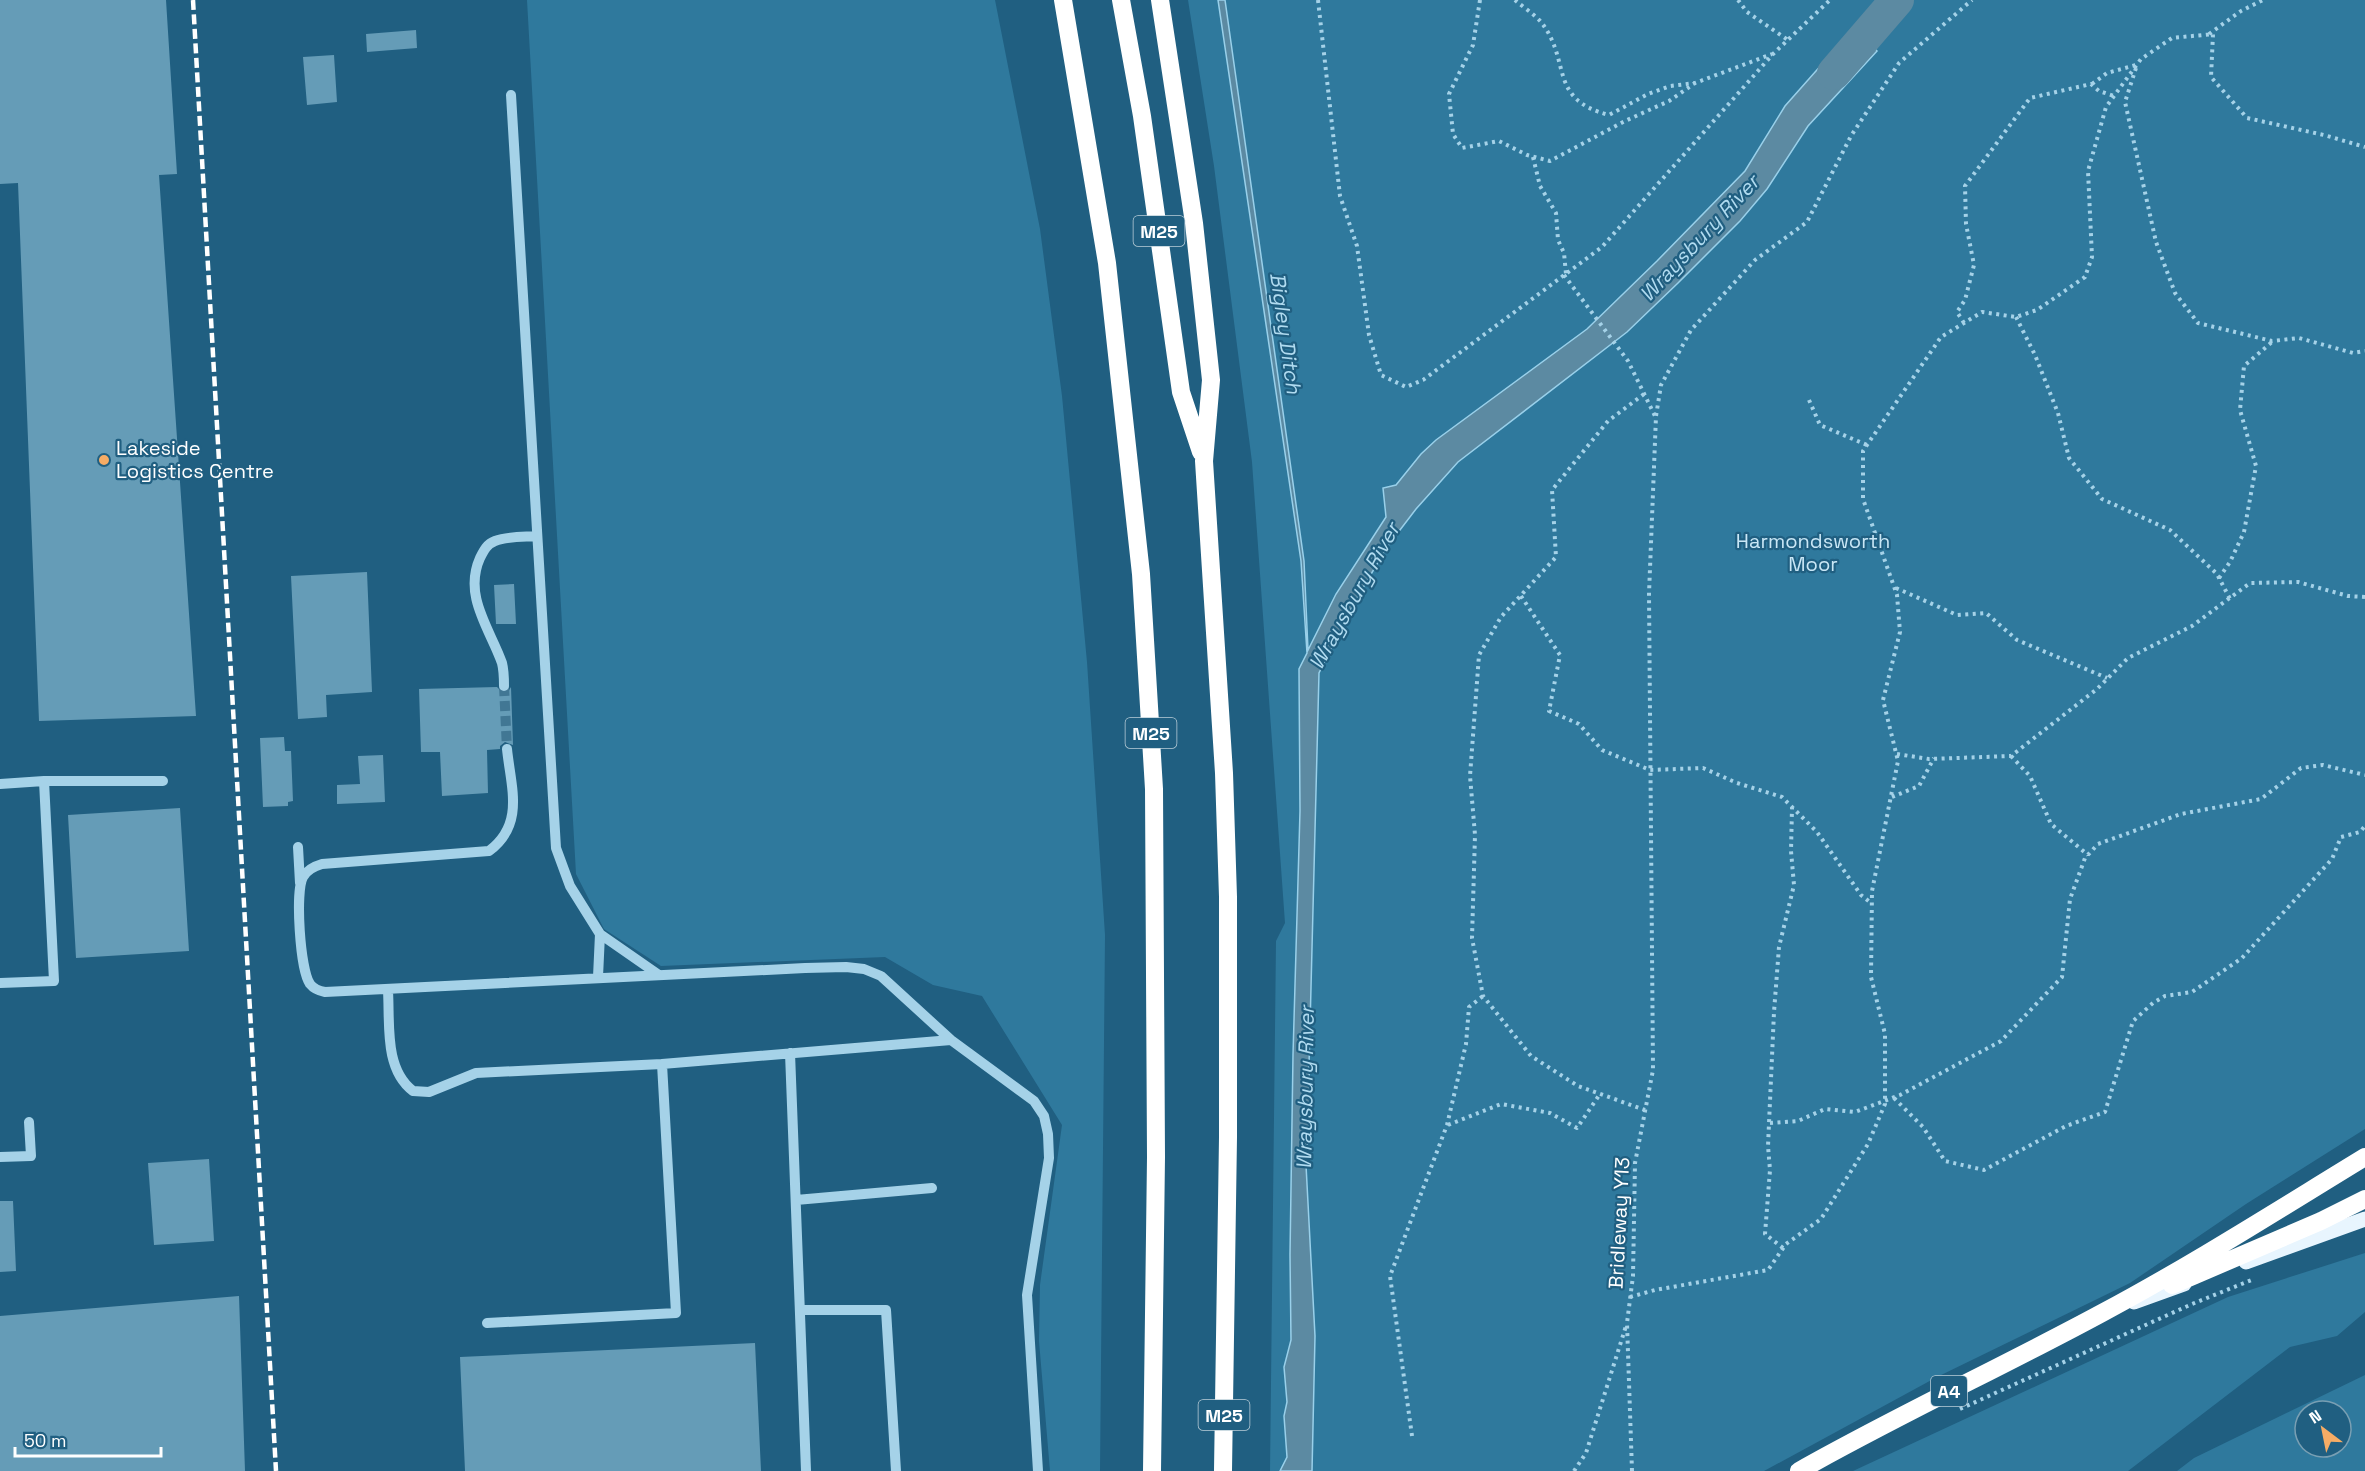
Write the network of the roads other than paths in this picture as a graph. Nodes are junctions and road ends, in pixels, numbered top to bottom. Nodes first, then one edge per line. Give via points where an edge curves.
1 (1063, 0) edge
2 (1121, 0) edge
3 (1160, 0) edge
4 (511, 95) dead end
5 (1204, 461) junction
6 (537, 536) junction
7 (504, 686) tunnel mouth
8 (507, 749) tunnel mouth
9 (44, 781) junction
10 (163, 781) dead end
11 (0, 784) edge
12 (298, 847) dead end
13 (300, 886) junction
14 (600, 934) junction
15 (659, 975) junction
16 (598, 977) junction
17 (0, 983) edge
18 (388, 991) junction
19 (951, 1040) junction
20 (790, 1053) junction
21 (662, 1064) junction
22 (29, 1122) dead end
23 (0, 1157) edge
24 (2365, 1157) edge
25 (932, 1188) dead end
26 (2365, 1199) edge
27 (796, 1200) junction
28 (2365, 1219) edge
29 (800, 1310) junction
30 (2101, 1314) junction
31 (487, 1323) dead end
32 (806, 1471) edge
33 (896, 1471) edge
34 (1038, 1471) edge
35 (1152, 1471) edge
36 (1223, 1471) edge
37 (1799, 1471) edge

1 - 35 highway, M25 via 1107,262 1141,574 1155,789
2 - 5 highway, M25 via 1142,116 1181,392
3 - 5 highway via 1194,223 1211,380
4 - 6 street
5 - 36 highway, M25 via 1228,897
6 - 7 street via 491,543 476,570 476,600 503,667
6 - 14 street via 556,848 570,886
8 - 13 street via 512,819 505,835 489,851 322,864 308,872
9 - 10 street
9 - 11 street
9 - 17 street via 54,981
12 - 13 street
13 - 18 street via 300,939 309,983 326,993
14 - 15 street
14 - 16 street
15 - 16 street
15 - 19 street via 864,969 882,976
16 - 18 street
18 - 21 street via 393,1061 399,1077 413,1091 429,1092 476,1072
19 - 20 street
19 - 34 street via 1034,1101 1044,1116 1048,1134 1049,1158 1028,1295
20 - 21 street
20 - 27 street
21 - 31 street via 676,1313
22 - 23 street via 30,1156
24 - 30 highway, A4
25 - 27 street
26 - 30 highway, A4
27 - 29 street
28 - 30 main road
29 - 32 street
29 - 33 street via 886,1310
30 - 37 highway, A4

